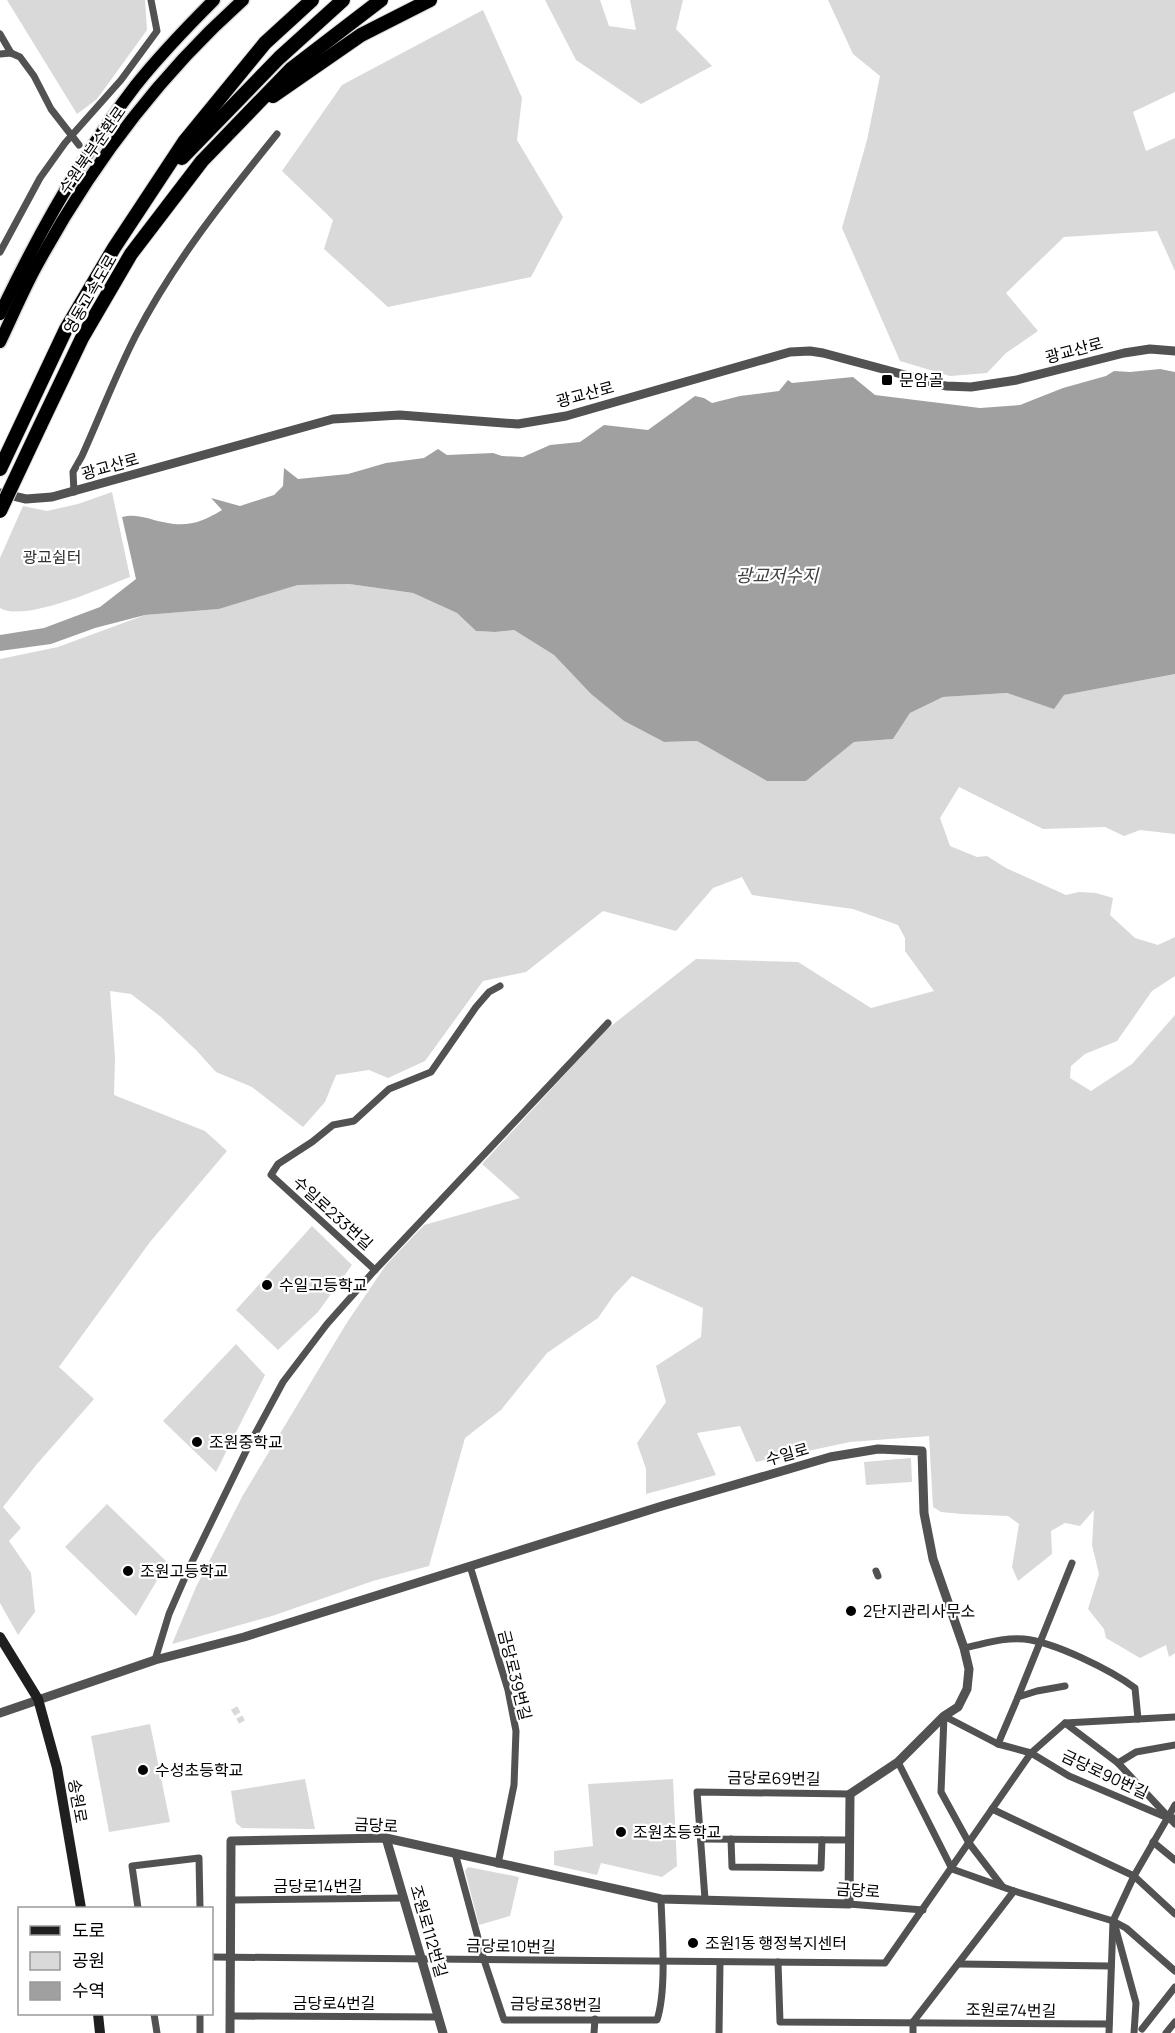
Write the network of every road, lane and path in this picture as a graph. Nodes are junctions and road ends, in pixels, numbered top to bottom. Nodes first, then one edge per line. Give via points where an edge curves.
1 (151, 0) edge
2 (214, 0) edge
3 (243, 0) edge
4 (312, 0) edge
5 (343, 0) edge
6 (381, 0) edge
7 (430, 0) edge
8 (0, 34) edge
9 (11, 53) junction
10 (0, 54) edge
11 (245, 117) junction
12 (277, 134) dead end
13 (71, 136) junction
14 (79, 145) dead end
15 (114, 248) junction
16 (0, 252) edge
17 (0, 314) edge
18 (0, 342) edge
19 (1175, 351) edge
20 (0, 469) edge
21 (74, 492) junction
22 (0, 493) edge
23 (0, 511) edge
24 (500, 986) dead end
25 (608, 1023) dead end
26 (375, 1270) junction
27 (1072, 1563) dead end
28 (470, 1566) junction
29 (0, 1637) edge
30 (1040, 1642) junction
31 (964, 1648) junction
32 (155, 1660) junction
33 (1065, 1686) dead end
34 (1018, 1697) junction
35 (38, 1699) junction
36 (0, 1713) edge
37 (944, 1716) junction
38 (1175, 1717) edge
39 (1138, 1719) junction
40 (1065, 1723) junction
41 (998, 1744) junction
42 (1175, 1745) edge
43 (1031, 1753) junction
44 (897, 1762) junction
45 (1118, 1763) junction
46 (850, 1794) junction
47 (1175, 1805) edge
48 (992, 1809) junction
49 (1172, 1818) edge
50 (1175, 1824) edge
51 (386, 1838) junction
52 (701, 1839) junction
53 (731, 1839) junction
54 (822, 1840) junction
55 (850, 1840) junction
56 (1153, 1842) junction
57 (969, 1843) junction
58 (455, 1853) junction
59 (1175, 1860) edge
60 (498, 1864) junction
61 (952, 1869) junction
62 (1134, 1876) junction
63 (1002, 1886) junction
64 (1014, 1891) junction
65 (404, 1898) junction
66 (661, 1899) junction
67 (705, 1899) junction
68 (232, 1900) junction
69 (849, 1904) junction
70 (81, 1907) edge
71 (138, 1907) edge
72 (200, 1907) edge
73 (923, 1910) junction
74 (1175, 1914) edge
75 (1113, 1921) junction
76 (231, 1956) junction
77 (213, 1957) edge
78 (421, 1959) junction
79 (484, 1960) junction
80 (663, 1962) junction
81 (778, 1962) junction
82 (720, 1963) junction
83 (960, 1964) junction
84 (1111, 1966) junction
85 (1175, 1971) edge
86 (1175, 1987) edge
87 (98, 2015) edge
88 (154, 2015) edge
89 (200, 2015) edge
90 (230, 2016) junction
91 (438, 2017) junction
92 (595, 2019) junction
93 (913, 2022) junction
94 (1175, 2022) edge
95 (1109, 2024) junction
96 (1142, 2029) dead end
97 (100, 2033) edge
98 (157, 2033) edge
99 (200, 2033) edge
100 (230, 2033) edge
101 (443, 2033) edge
102 (594, 2033) edge
103 (719, 2033) edge
104 (913, 2033) edge
105 (1109, 2033) edge
106 (1134, 2033) edge
107 (1166, 2033) edge

1 - 13 street via 157,31 121,80
2 - 17 highway, 수원북부순환로 via 137,85 87,155
3 - 18 highway, 수원북부순환로 via 179,64 99,164 36,267
4 - 15 highway, 영동고속도로 via 265,43 184,142
5 - 15 highway, 영동고속도로 via 279,58 189,151 161,182
6 - 11 highway, 영동고속도로 via 291,69
7 - 11 highway, 영동고속도로 via 361,35
8 - 9 street
9 - 10 street
9 - 13 street via 20,57 34,76
11 - 23 highway, 영동고속도로, bridge via 201,161 131,254 82,338
12 - 21 street via 193,242 136,334 73,472
13 - 14 street
13 - 16 street via 40,178
15 - 20 highway, 영동고속도로 via 66,329
19 - 21 street, 광교산로 via 1124,352 1017,380 971,387 945,386 810,351 790,352 533,422 504,424 400,416 333,419
21 - 22 street, 광교산로 via 44,499
24 - 26 street, 수일로233번길 via 476,1007 431,1072 389,1089 354,1120 333,1125 278,1164 270,1175
25 - 26 street
26 - 32 street, 수일로233번길 via 283,1382 190,1566
27 - 30 street
28 - 31 street, 수일로 via 830,1457 878,1449 921,1451 924,1513 933,1559
28 - 32 street via 244,1637
28 - 60 street, 금당로39번길 via 508,1690 516,1731 514,1785
29 - 35 main road, 송원로
30 - 31 street via 1004,1639
30 - 34 street
30 - 39 street via 1114,1673 1135,1688
31 - 37 street via 969,1669 967,1689 958,1707
32 - 35 street
33 - 34 street
34 - 41 street
35 - 36 street
35 - 70 main road, 송원로 via 57,1768
37 - 41 street, 금당로90번길
37 - 44 street
37 - 57 street via 941,1792
38 - 39 street
39 - 40 street
40 - 43 street
40 - 45 street
41 - 43 street, 금당로90번길
42 - 45 street via 1136,1752
43 - 48 street
43 - 49 street, 금당로90번길 via 1069,1776
44 - 46 street
44 - 61 street
45 - 49 street, 금당로90번길
46 - 52 street, 금당로69번길 via 697,1792
46 - 55 street
47 - 49 street
48 - 57 street
48 - 62 street
49 - 50 street, 금당로90번길
49 - 56 street
51 - 58 street, 금당로
51 - 65 street, 조원로112번길
51 - 68 street, 금당로 via 231,1841
52 - 53 street
52 - 67 street
53 - 54 street
53 - 54 street via 732,1867 821,1868
54 - 55 street
55 - 69 street
56 - 59 street
56 - 62 street
57 - 61 street
57 - 63 street
58 - 60 street, 금당로
58 - 79 street, 금당로38번길
60 - 66 street, 금당로
61 - 63 street
61 - 73 street
62 - 74 street
62 - 75 street
63 - 64 street
64 - 75 street
64 - 83 street
65 - 68 street, 금당로14번길
65 - 78 street, 조원로112번길
66 - 67 street, 금당로
66 - 80 street, 금당로38번길
67 - 69 street, 금당로
68 - 76 street, 금당로
69 - 73 street, 금당로
71 - 72 street via 132,1866 200,1858
73 - 81 street, 금당로10번길 via 885,1963
75 - 84 street
75 - 85 street
75 - 106 street via 1136,2003
76 - 77 street, 금당로10번길
76 - 78 street, 금당로10번길
76 - 90 street, 금당로
78 - 79 street, 금당로10번길
78 - 91 street, 조원로112번길
79 - 80 street, 금당로10번길
79 - 92 street, 금당로38번길 via 504,2020
80 - 82 street, 금당로10번길
80 - 92 street, 금당로38번길 via 657,2020
81 - 82 street, 금당로10번길
81 - 93 street, 조원로74번길 via 780,2022
82 - 103 street
83 - 84 street
83 - 93 street
84 - 95 street
86 - 96 street
87 - 97 main road
88 - 98 street
89 - 99 street
90 - 91 street, 금당로4번길
90 - 100 street, 금당로
91 - 101 street, 조원로112번길
92 - 102 street
93 - 95 street, 조원로74번길
93 - 104 street
94 - 107 street
95 - 105 street

